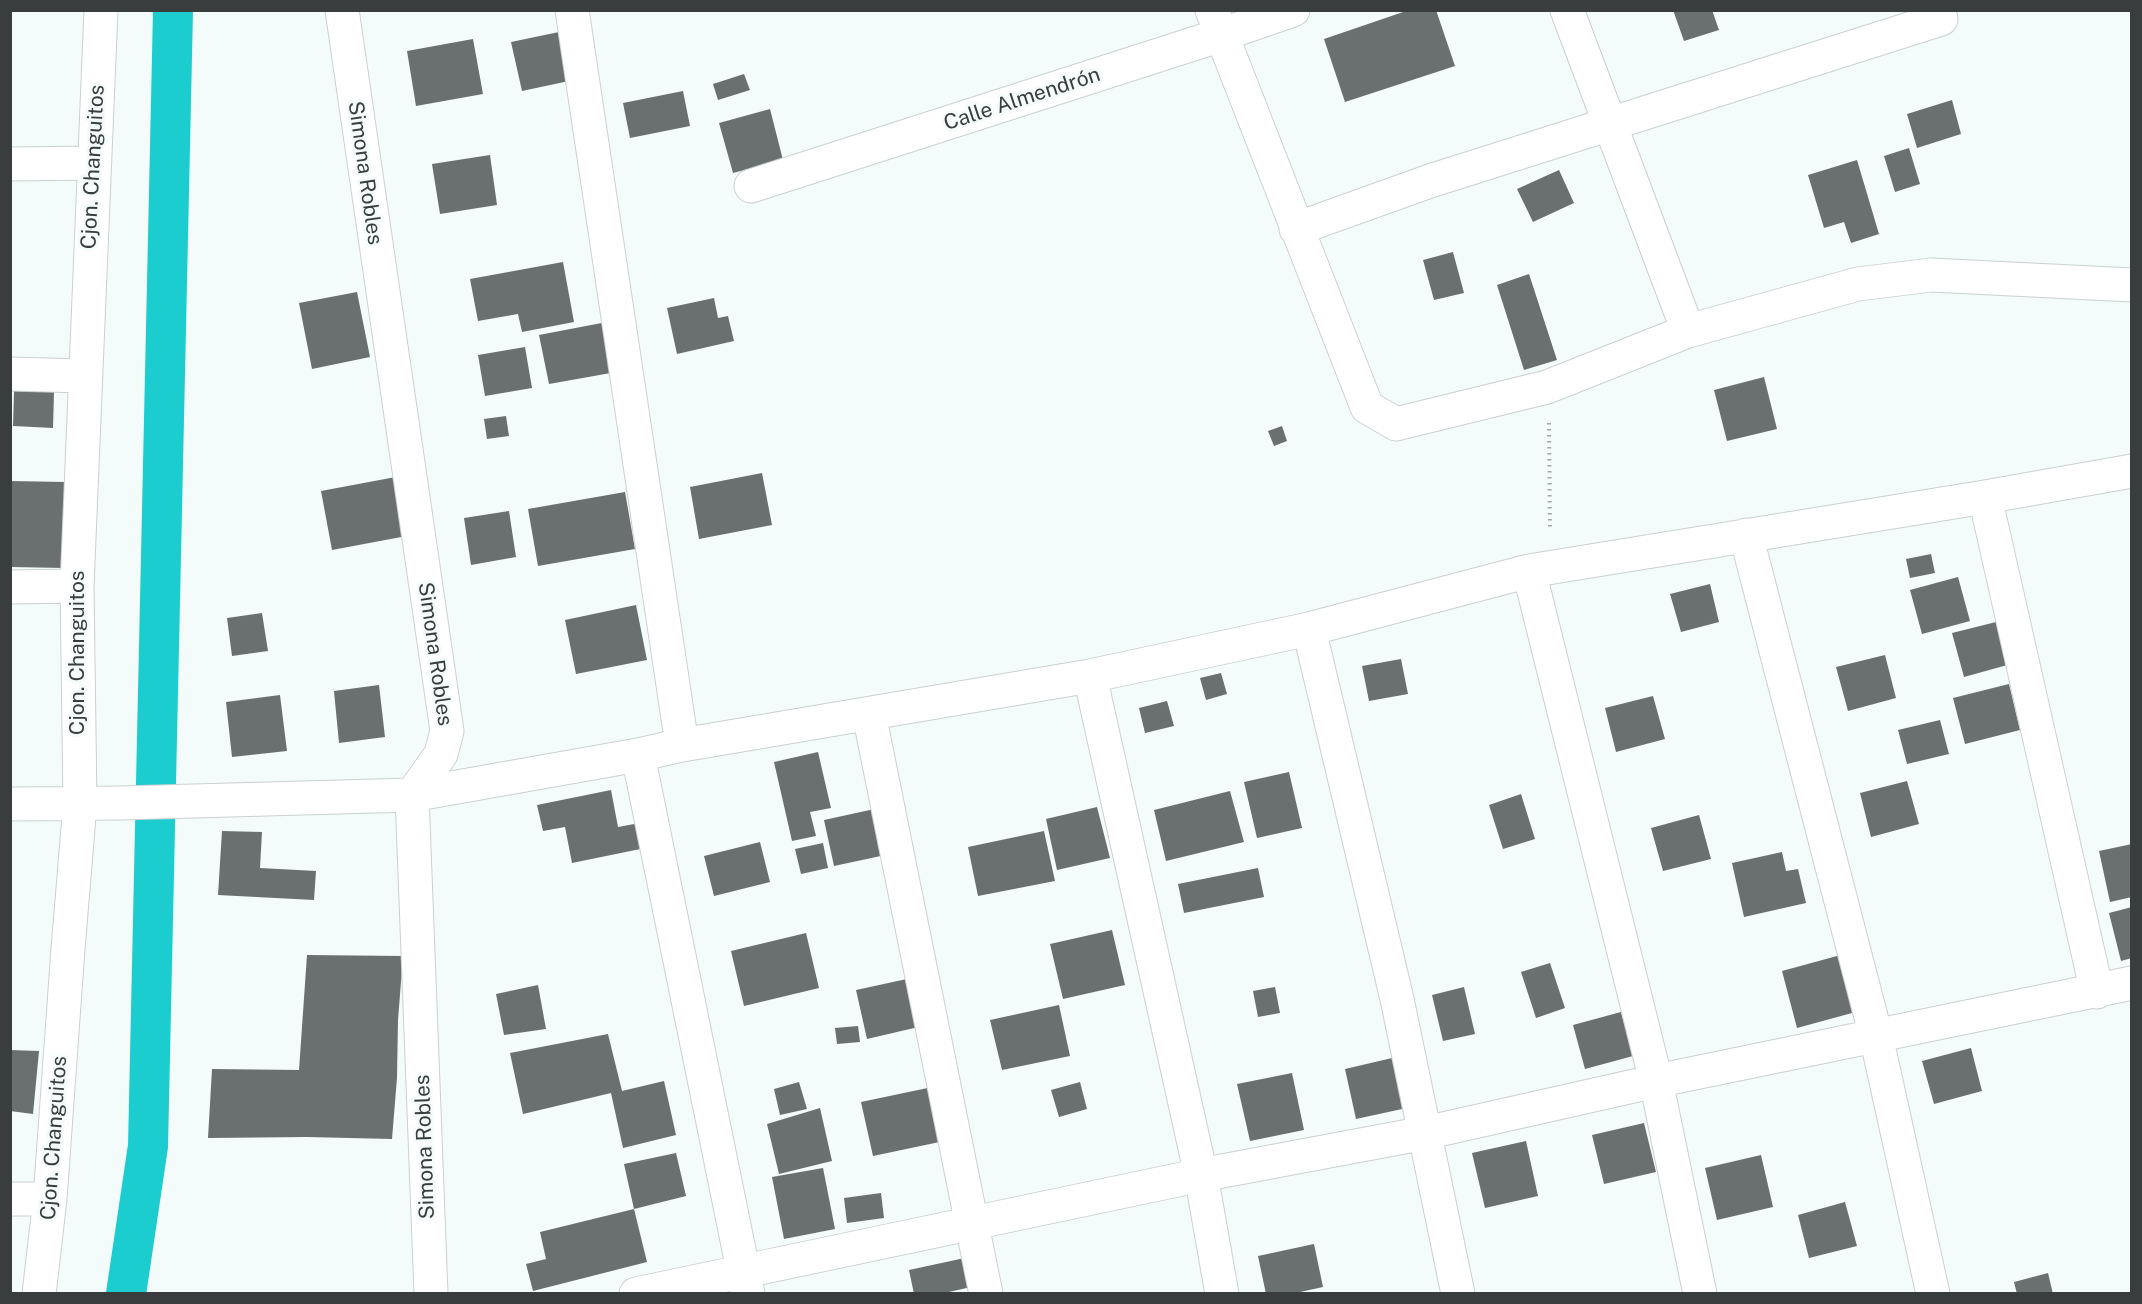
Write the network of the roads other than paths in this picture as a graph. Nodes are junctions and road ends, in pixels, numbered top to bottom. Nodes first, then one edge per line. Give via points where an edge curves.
1 (101, 10) edge
2 (342, 10) edge
3 (572, 10) edge
4 (1293, 10) edge
5 (1567, 10) edge
6 (1941, 19) dead end
7 (1216, 23) edge
8 (1610, 124) junction
9 (93, 163) junction
10 (10, 164) edge
11 (751, 186) dead end
12 (1296, 229) junction
13 (2132, 285) edge
14 (1688, 331) junction
15 (10, 374) edge
16 (84, 376) junction
17 (2132, 471) edge
18 (1985, 497) junction
19 (1746, 535) junction
20 (1529, 571) junction
21 (77, 586) junction
22 (10, 587) edge
23 (1309, 629) junction
24 (1090, 675) junction
25 (869, 714) junction
26 (682, 745) junction
27 (638, 755) junction
28 (412, 795) junction
29 (10, 804) edge
30 (80, 804) junction
31 (2132, 983) edge
32 (2097, 992) junction
33 (1876, 1036) junction
34 (1656, 1081) junction
35 (1425, 1133) junction
36 (1201, 1175) junction
37 (10, 1199) edge
38 (50, 1199) junction
39 (973, 1224) junction
40 (746, 1283) edge
41 (39, 1293) edge
42 (430, 1293) edge
43 (636, 1293) edge
44 (986, 1293) edge
45 (1222, 1293) edge
46 (1458, 1293) edge
47 (1700, 1293) edge
48 (1933, 1293) edge

1 - 9 street, Cjon. Changuitos
2 - 28 street, Simona Robles via 447,731 441,754
3 - 26 street
4 - 7 street, Calle Almendrón
5 - 8 street
6 - 8 street
7 - 11 street, Calle Almendrón
7 - 12 street
8 - 12 street via 1430,181
8 - 14 street
9 - 10 street
9 - 16 street, Cjon. Changuitos
12 - 14 street via 1366,407 1396,424 1547,387
13 - 14 street via 1931,275 1858,284
15 - 16 street
16 - 21 street, Cjon. Changuitos
17 - 18 street
18 - 19 street
18 - 32 street
19 - 20 street
19 - 33 street
20 - 23 street
20 - 34 street
21 - 22 street
21 - 30 street, Cjon. Changuitos
23 - 24 street
23 - 35 street
24 - 25 street
24 - 36 street
25 - 26 street
25 - 39 street
26 - 27 street
27 - 28 street
27 - 40 street
28 - 30 street
28 - 42 street, Simona Robles
29 - 30 street
30 - 38 street, Cjon. Changuitos
31 - 32 street
32 - 33 street
33 - 34 street
33 - 48 street
34 - 35 street
34 - 47 street
35 - 36 street
35 - 46 street
36 - 39 street
36 - 45 street
37 - 38 street
38 - 41 street, Cjon. Changuitos
39 - 40 street
39 - 44 street
40 - 43 street

